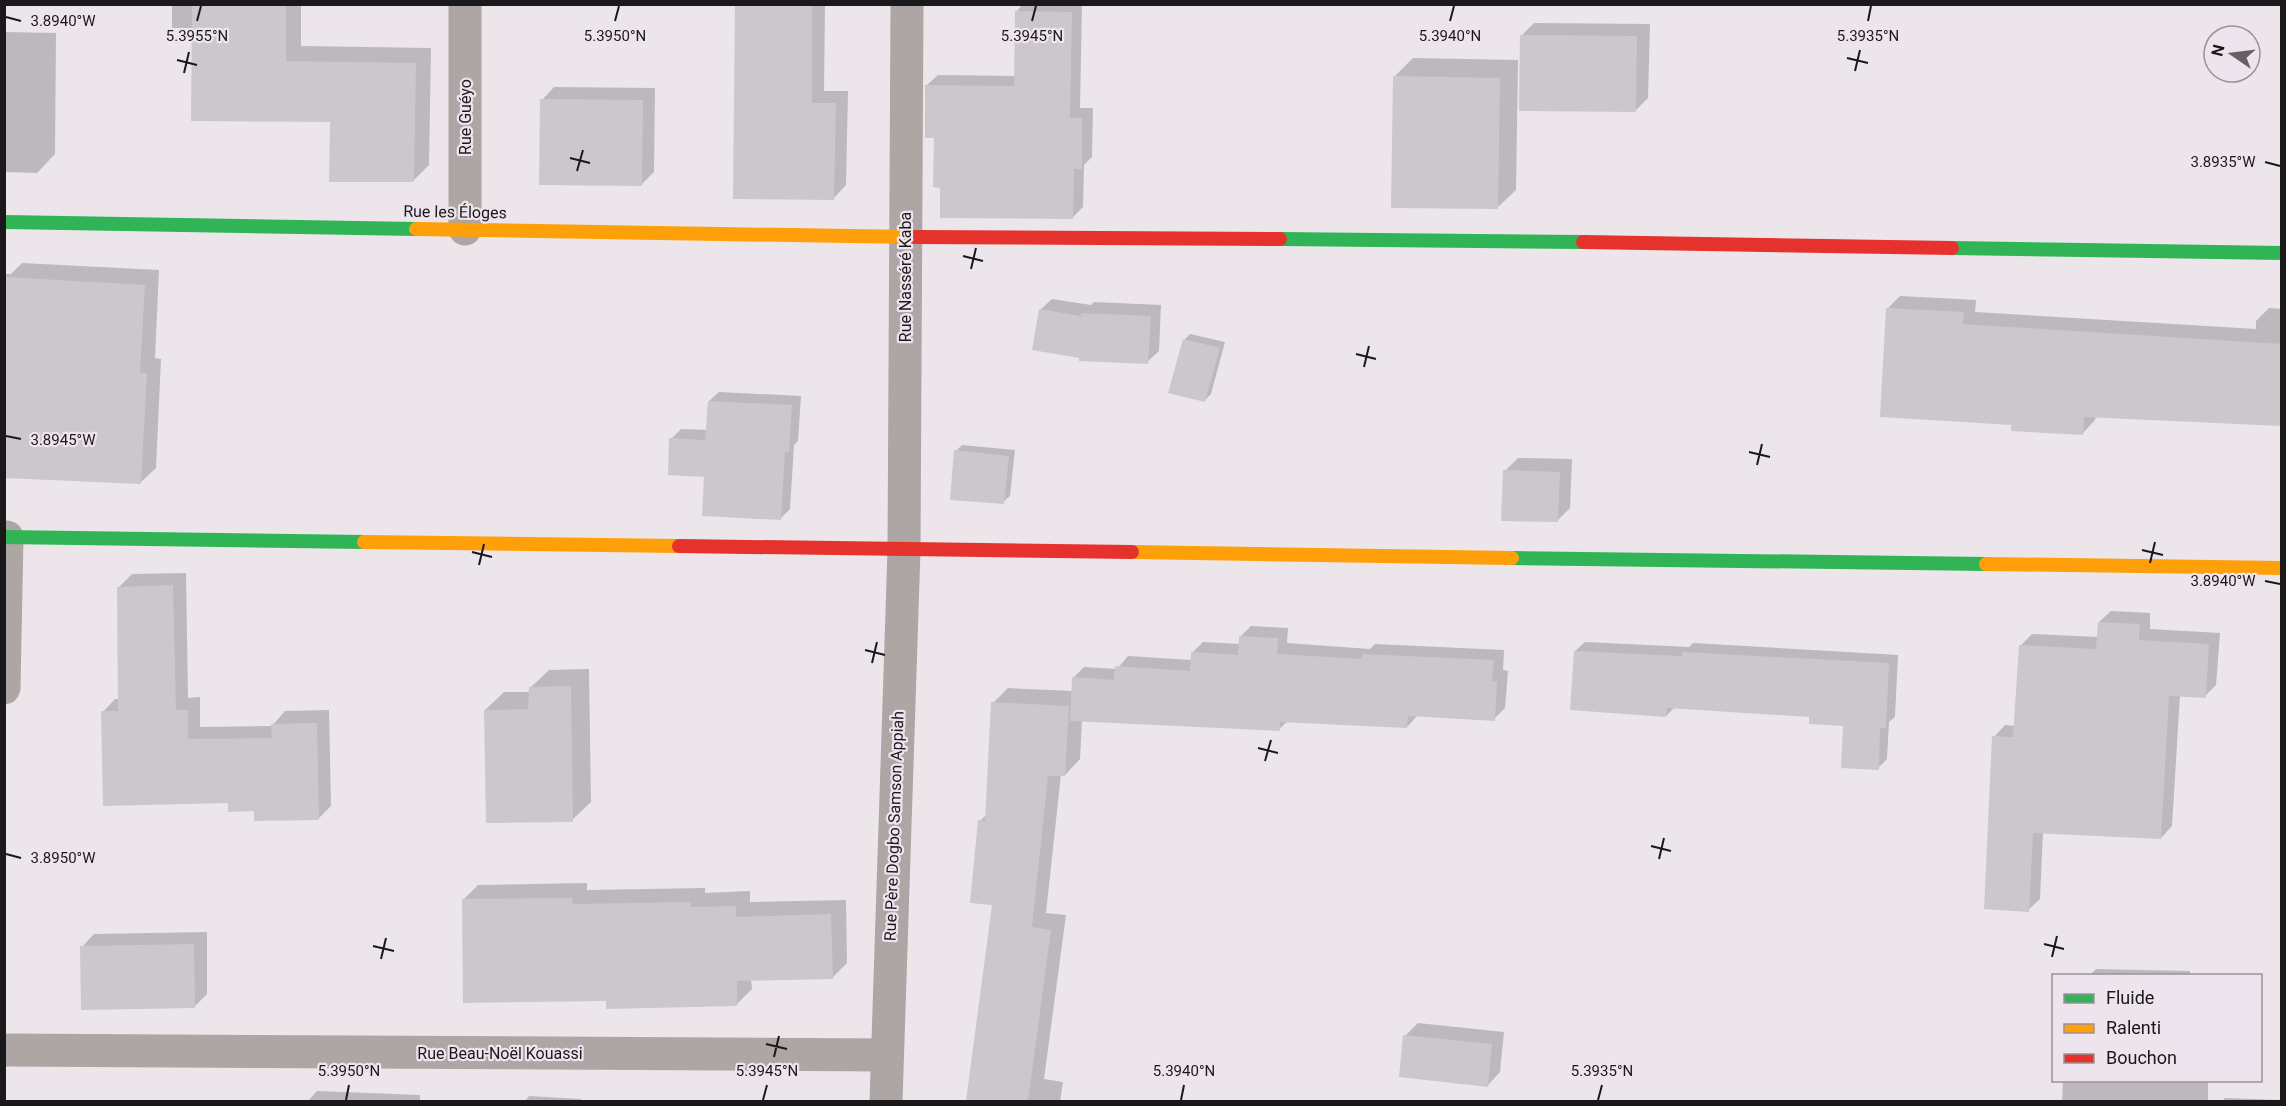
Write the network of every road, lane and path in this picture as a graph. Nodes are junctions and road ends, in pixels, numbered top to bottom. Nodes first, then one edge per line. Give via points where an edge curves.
1 (465, 4) edge
2 (907, 4) edge
3 (4, 222) edge
4 (465, 229) junction
5 (905, 237) junction
6 (2282, 253) edge
7 (6, 537) edge
8 (904, 550) junction
9 (2282, 568) edge
10 (4, 688) edge
11 (4, 1050) edge
12 (886, 1054) junction
13 (886, 1101) edge

1 - 4 street, Rue Guéyo
2 - 5 street, Rue Nasséré Kaba
3 - 4 street, Rue les Éloges
4 - 5 street, Rue les Éloges
5 - 6 street, Rue les Éloges
5 - 8 street, Rue Nasséré Kaba
7 - 8 street
7 - 10 street
8 - 9 street
8 - 12 street, Rue Père Dogbo Samson Appiah
11 - 12 street, Rue Beau-Noël Kouassi
12 - 13 street, Rue Père Dogbo Samson Appiah

